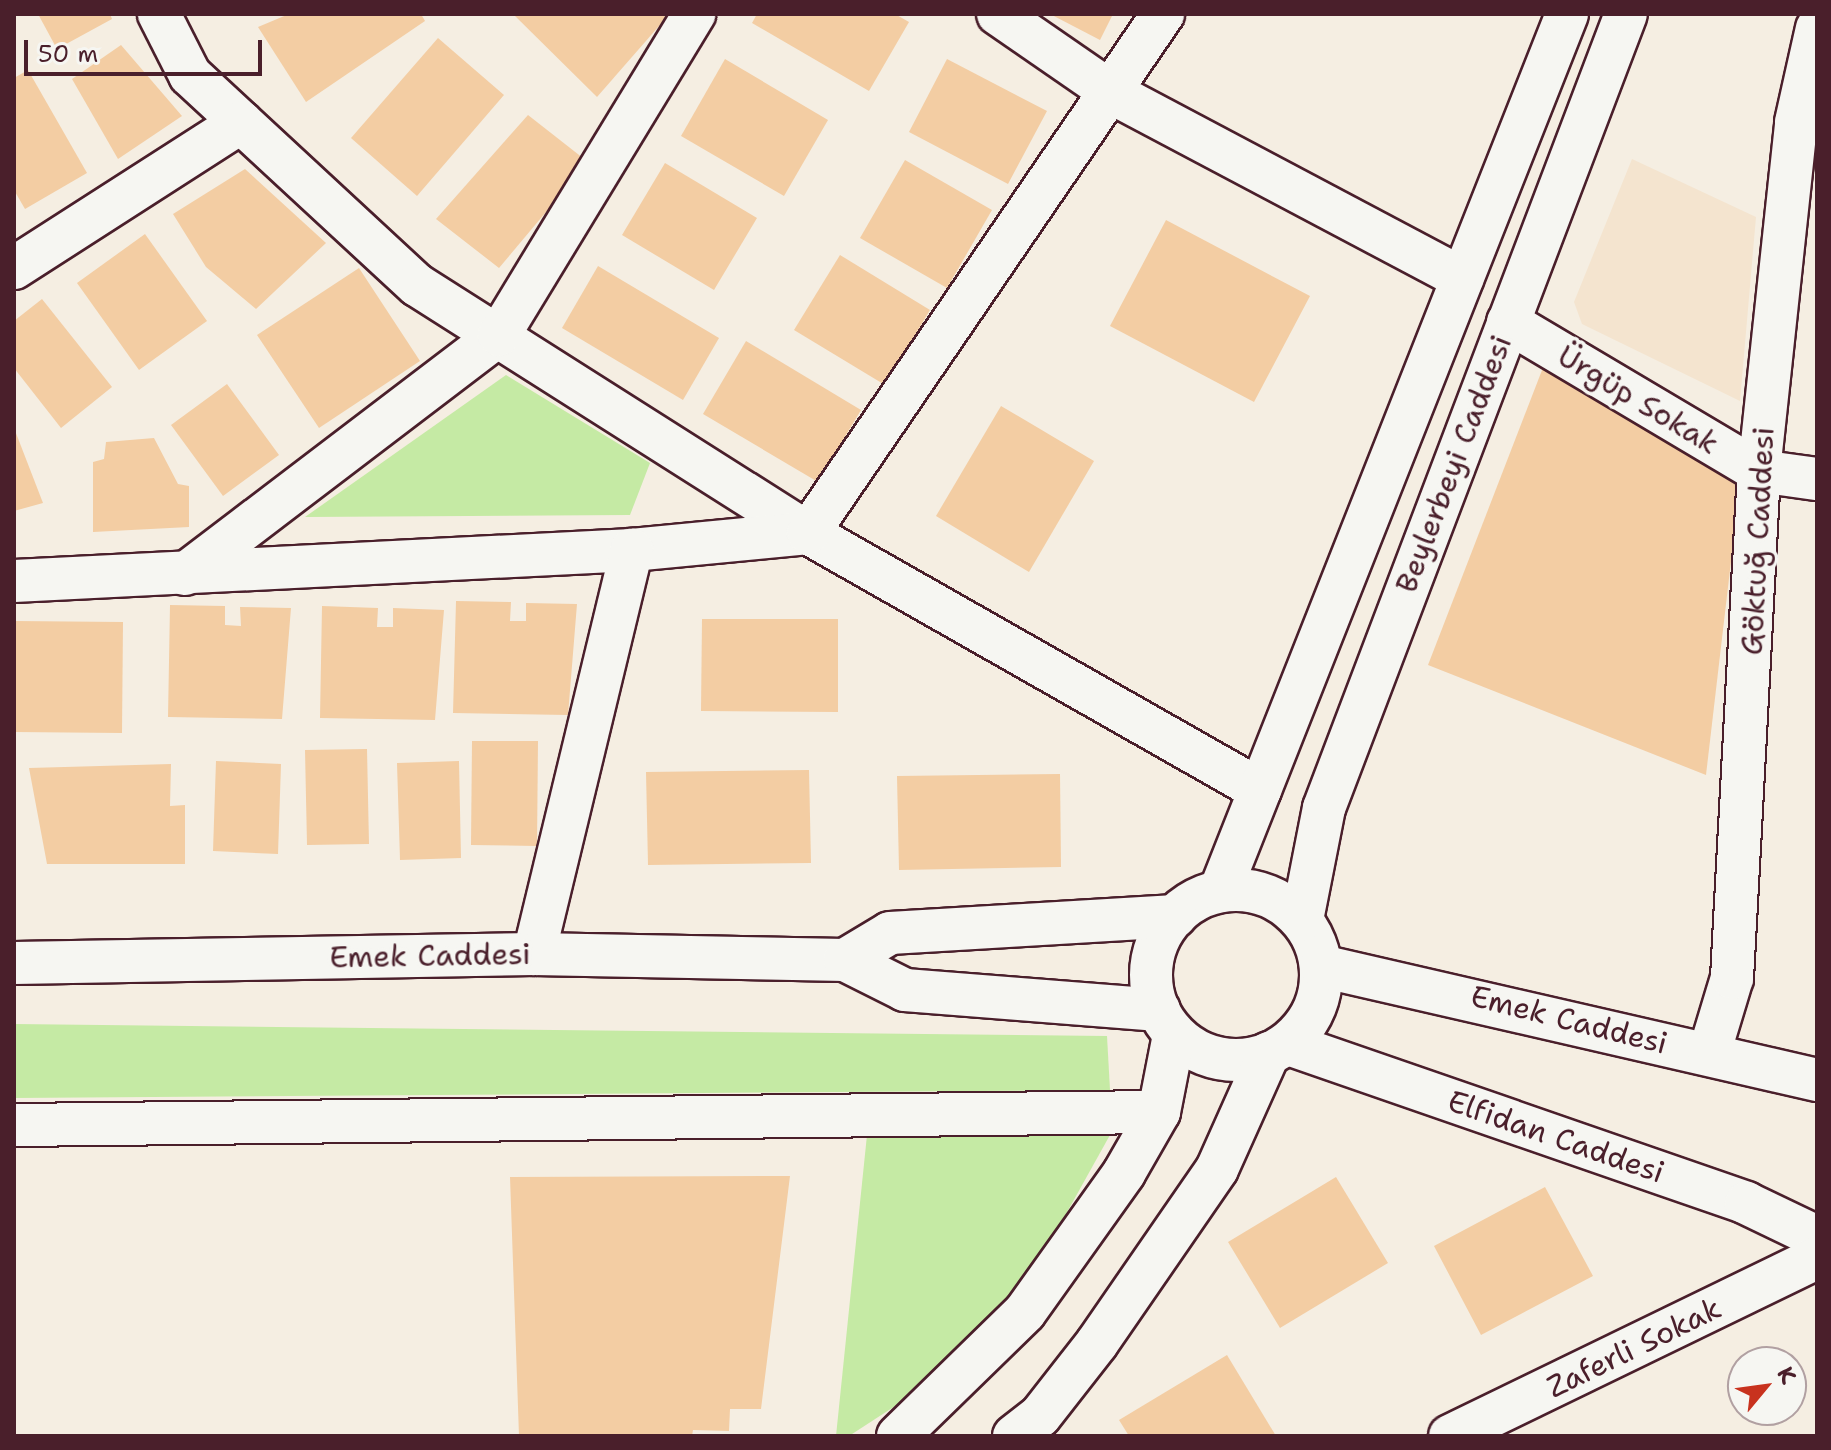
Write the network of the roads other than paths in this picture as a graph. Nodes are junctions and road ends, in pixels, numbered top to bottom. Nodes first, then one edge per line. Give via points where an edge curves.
1 (159, 14) edge
2 (694, 14) edge
3 (998, 14) edge
4 (1163, 14) edge
5 (1567, 14) edge
6 (1626, 14) edge
7 (1817, 28) edge
8 (1114, 94) junction
9 (241, 122) junction
10 (14, 268) edge
11 (1462, 278) junction
12 (1508, 322) junction
13 (499, 335) junction
14 (1759, 471) junction
15 (1817, 479) edge
16 (808, 533) junction
17 (632, 550) junction
18 (185, 574) junction
19 (14, 581) edge
20 (1260, 790) junction
21 (1220, 891) junction
22 (1175, 916) junction
23 (1302, 920) junction
24 (534, 954) junction
25 (845, 960) junction
26 (14, 963) edge
27 (1321, 966) junction
28 (1166, 1022) junction
29 (1280, 1049) junction
30 (1709, 1054) junction
31 (1817, 1080) edge
32 (1159, 1112) junction
33 (14, 1125) edge
34 (1817, 1237) edge
35 (1817, 1258) edge
36 (1036, 1429) edge
37 (898, 1436) edge
38 (1450, 1436) edge

1 - 9 street via 190,75
2 - 13 street
3 - 8 street
4 - 8 street
5 - 11 street, Beylerbeyi Caddesi
6 - 12 street, Beylerbeyi Caddesi
7 - 14 street, Göktuğ Caddesi via 1796,122
8 - 11 street
8 - 16 street
9 - 10 street
9 - 13 street via 417,285
11 - 20 street, Beylerbeyi Caddesi
12 - 14 street, Ürgüp Sokak
12 - 23 street, Beylerbeyi Caddesi via 1324,808
13 - 16 street
13 - 18 street
14 - 15 street, Ürgüp Sokak
14 - 30 street, Göktuğ Caddesi via 1732,978
16 - 17 street
16 - 20 street
17 - 18 street
17 - 24 street
18 - 19 street
20 - 21 street, Beylerbeyi Caddesi
21 - 22 street
21 - 23 street via 1256,891
22 - 25 street via 890,933
22 - 28 street via 1152,956
23 - 27 street
24 - 25 street, Emek Caddesi
24 - 26 street, Emek Caddesi
25 - 28 street, Emek Caddesi via 905,990
27 - 29 street via 1318,1002
27 - 30 street, Emek Caddesi
28 - 29 street, Emek Caddesi via 1226,1061
28 - 32 street
29 - 34 street, Elfidan Caddesi via 1746,1203
29 - 36 street via 1217,1169
30 - 31 street, Emek Caddesi
32 - 33 street
32 - 37 street via 1025,1312
35 - 38 street, Zaferli Sokak

